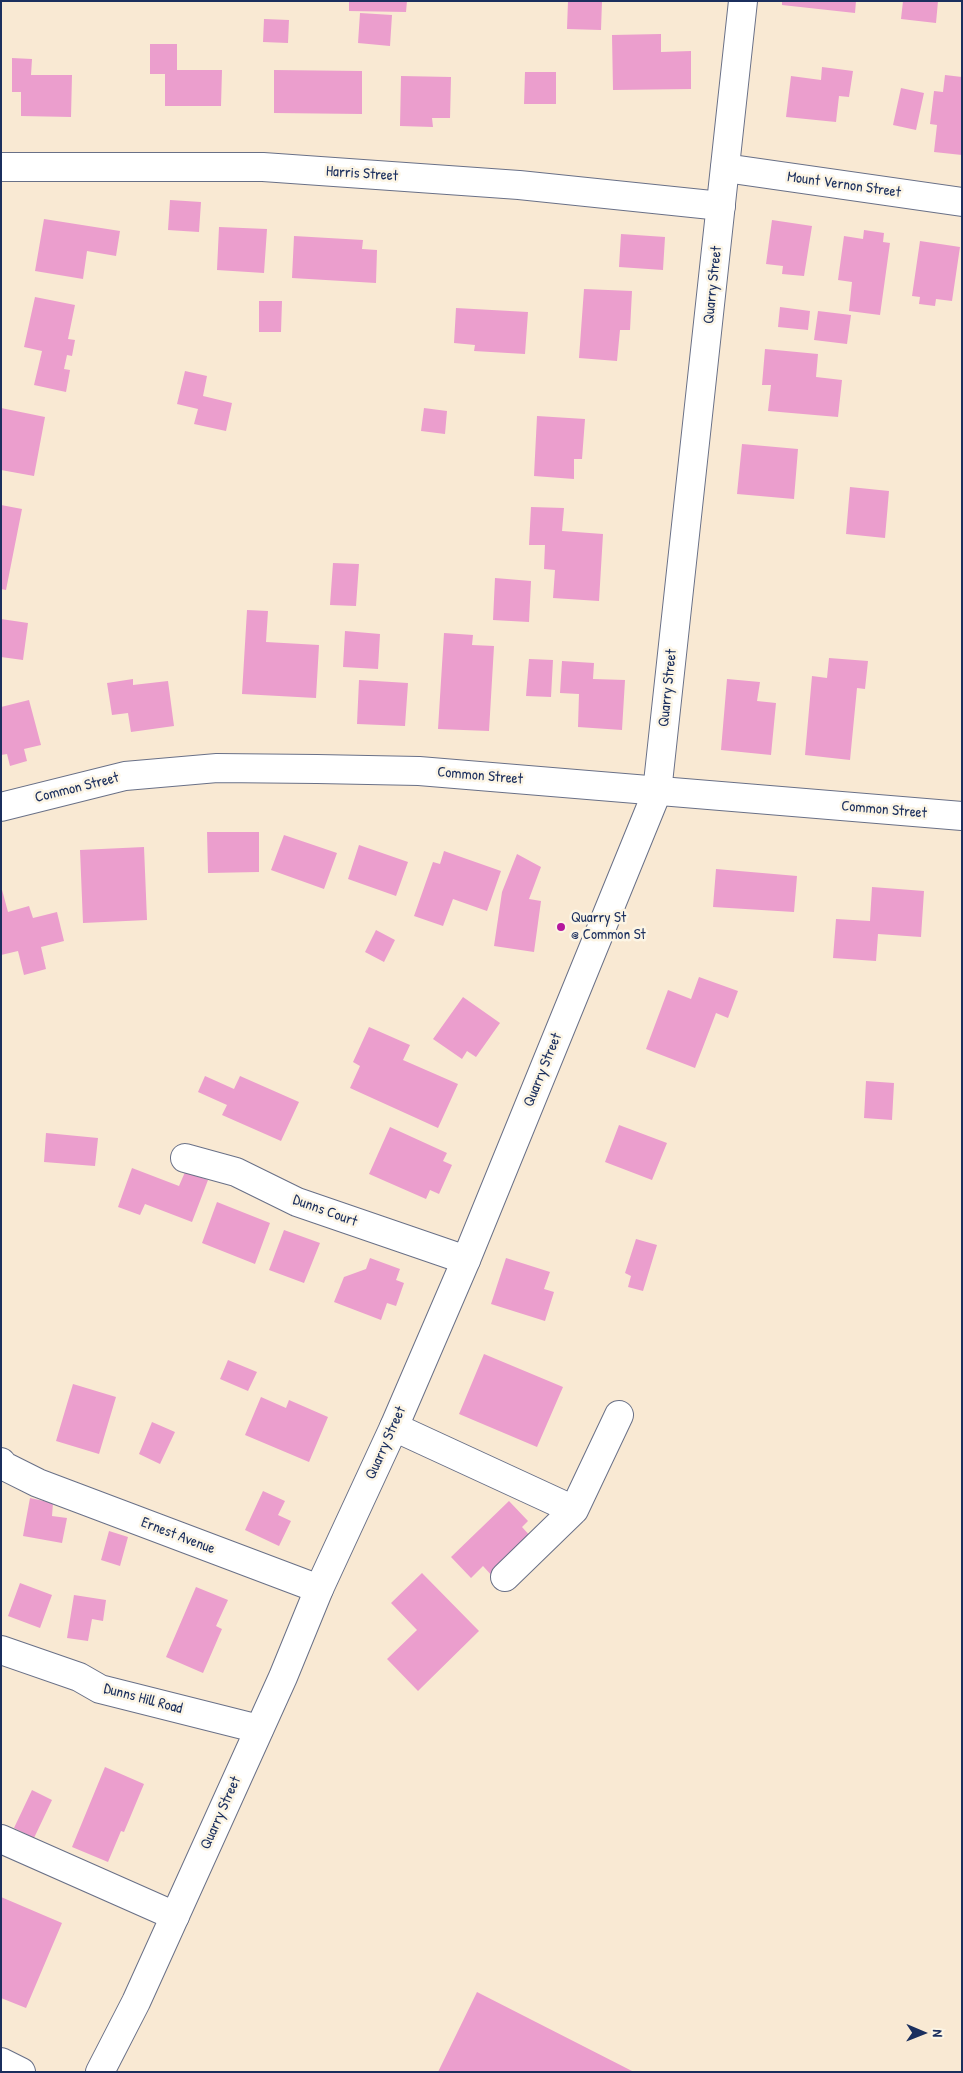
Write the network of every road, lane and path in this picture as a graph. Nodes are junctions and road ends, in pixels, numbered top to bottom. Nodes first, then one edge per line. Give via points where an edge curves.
1 (743, 1) edge
2 (1, 167) edge
3 (726, 168) junction
4 (962, 202) edge
5 (721, 206) junction
6 (657, 792) junction
7 (1, 807) edge
8 (962, 816) edge
9 (185, 1158) dead end
10 (466, 1260) junction
11 (619, 1415) dead end
12 (394, 1427) junction
13 (1, 1462) edge
14 (574, 1510) junction
15 (505, 1577) dead end
16 (319, 1589) junction
17 (1, 1650) edge
18 (259, 1729) junction
19 (1, 1840) edge
20 (175, 1916) junction
21 (1, 2062) edge
22 (21, 2072) edge
23 (100, 2072) edge

1 - 3 street, Quarry Street
2 - 5 street, Harris Street via 263,167 519,185
3 - 4 street, Mount Vernon Street
3 - 5 street, Quarry Street
5 - 6 street, Quarry Street
6 - 7 street, Common Street via 419,771 217,768 125,776
6 - 8 street, Common Street
6 - 10 street, Quarry Street
9 - 10 street, Dunns Court via 236,1172 297,1202
10 - 12 street, Quarry Street
11 - 14 street
12 - 14 street
12 - 16 street, Quarry Street
13 - 16 street, Ernest Avenue via 38,1483
14 - 15 street
16 - 18 street, Quarry Street
17 - 18 street, Dunns Hill Road via 79,1677 100,1689
18 - 20 street, Quarry Street
19 - 20 street
20 - 23 street, Quarry Street
21 - 22 street

